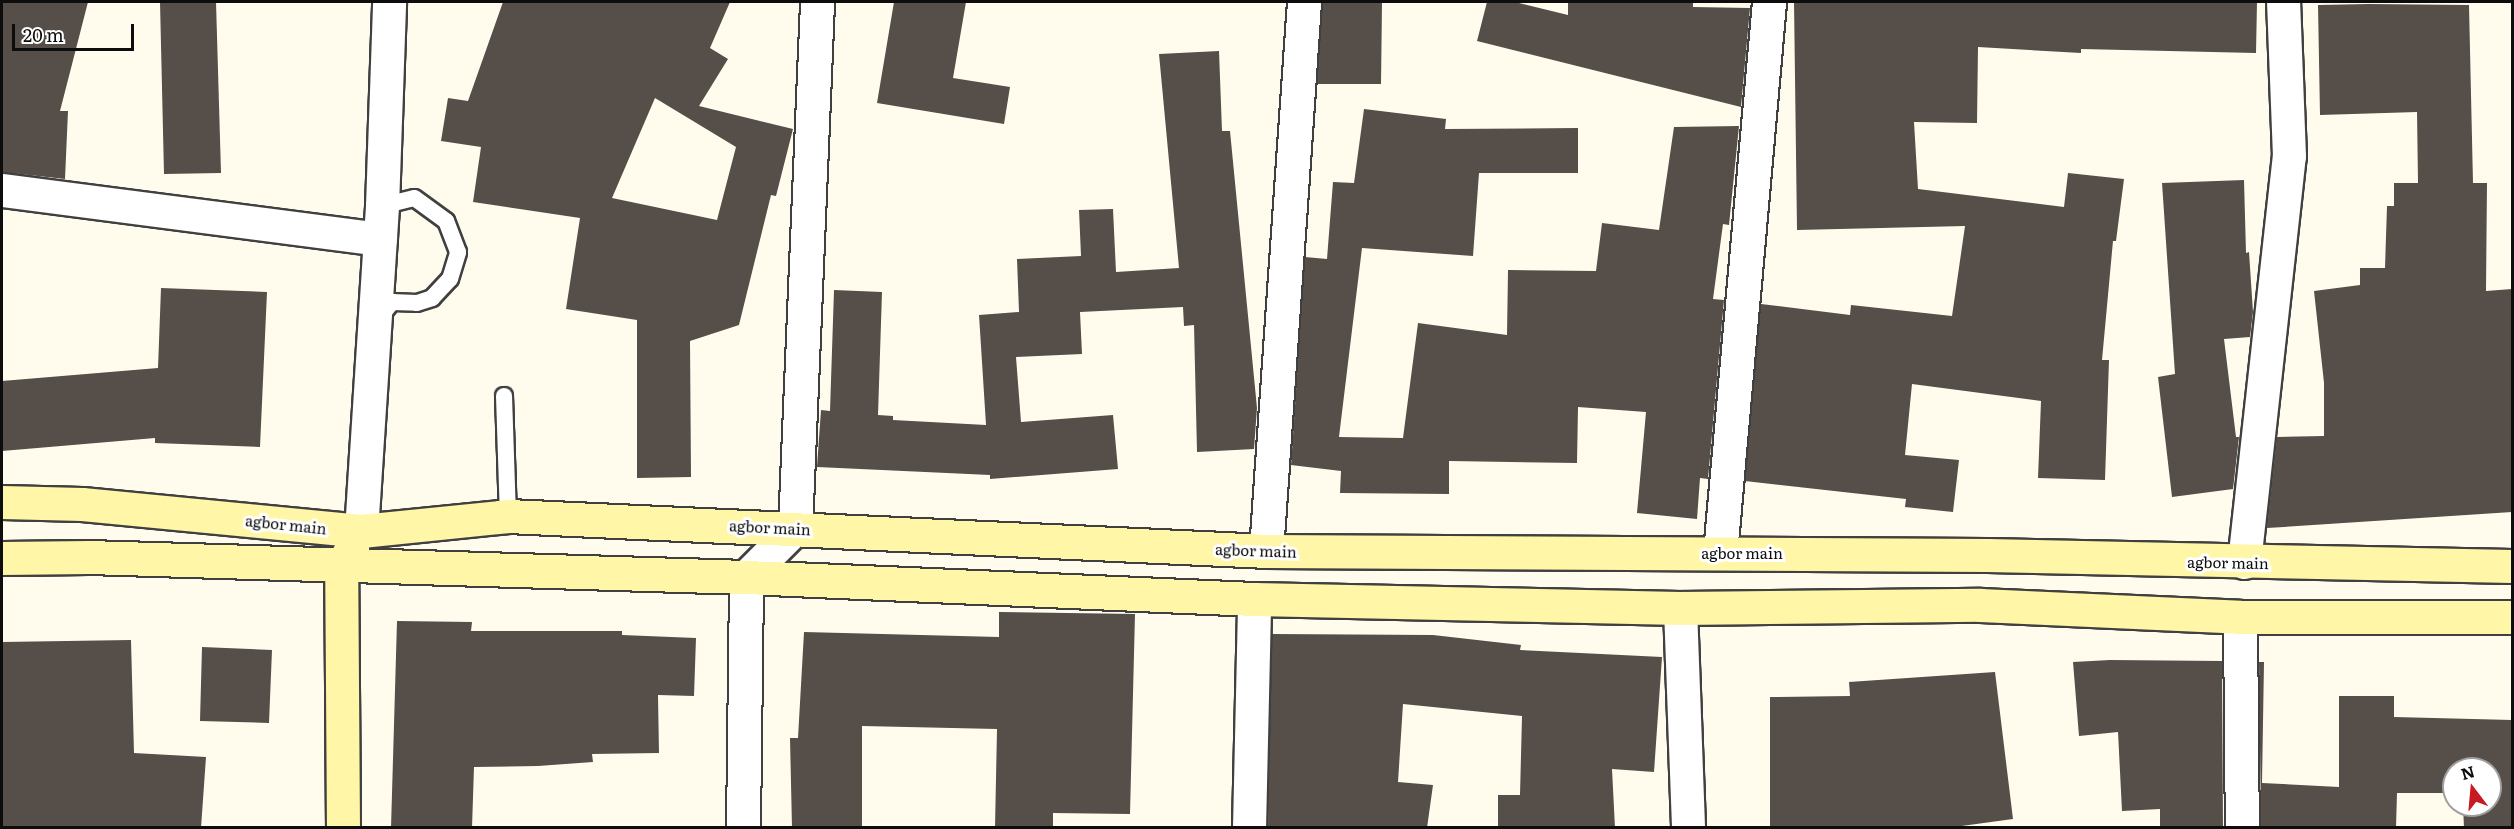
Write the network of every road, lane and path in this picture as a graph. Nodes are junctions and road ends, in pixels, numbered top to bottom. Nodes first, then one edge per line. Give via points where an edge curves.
1 (389, 2) edge
2 (817, 2) edge
3 (1304, 2) edge
4 (1769, 2) edge
5 (2283, 2) edge
6 (2, 190) edge
7 (382, 206) junction
8 (380, 238) junction
9 (374, 324) junction
10 (504, 396) dead end
11 (2, 502) edge
12 (508, 516) junction
13 (795, 528) junction
14 (361, 531) junction
15 (1266, 551) junction
16 (1720, 553) junction
17 (1987, 555) junction
18 (2, 558) edge
19 (2244, 562) junction
20 (2512, 566) edge
21 (341, 567) junction
22 (746, 578) junction
23 (1254, 599) junction
24 (1980, 605) junction
25 (1680, 608) junction
26 (2240, 617) junction
27 (2512, 617) edge
28 (343, 828) edge
29 (743, 828) edge
30 (1249, 828) edge
31 (1688, 828) edge
32 (2242, 828) edge

1 - 7 street
2 - 13 street
3 - 15 street
4 - 16 street
5 - 19 street via 2289,156
6 - 8 street
7 - 8 street
7 - 9 lane via 414,198 446,221 458,252 450,279 432,298 417,303 392,302
8 - 9 street
9 - 14 street
10 - 12 lane
11 - 14 main road, agbor main via 82,504
12 - 13 main road, agbor main
12 - 14 main road, agbor main
13 - 15 main road, agbor main
13 - 22 street
14 - 21 main road
15 - 16 main road, agbor main
16 - 17 main road, agbor main
17 - 19 main road, agbor main
17 - 24 main road
18 - 21 main road via 88,557
19 - 20 main road, agbor main
21 - 22 main road
21 - 28 main road
22 - 23 main road
22 - 29 street
23 - 25 main road
23 - 30 street
24 - 25 main road
24 - 26 main road
25 - 31 street
26 - 27 main road
26 - 32 street

